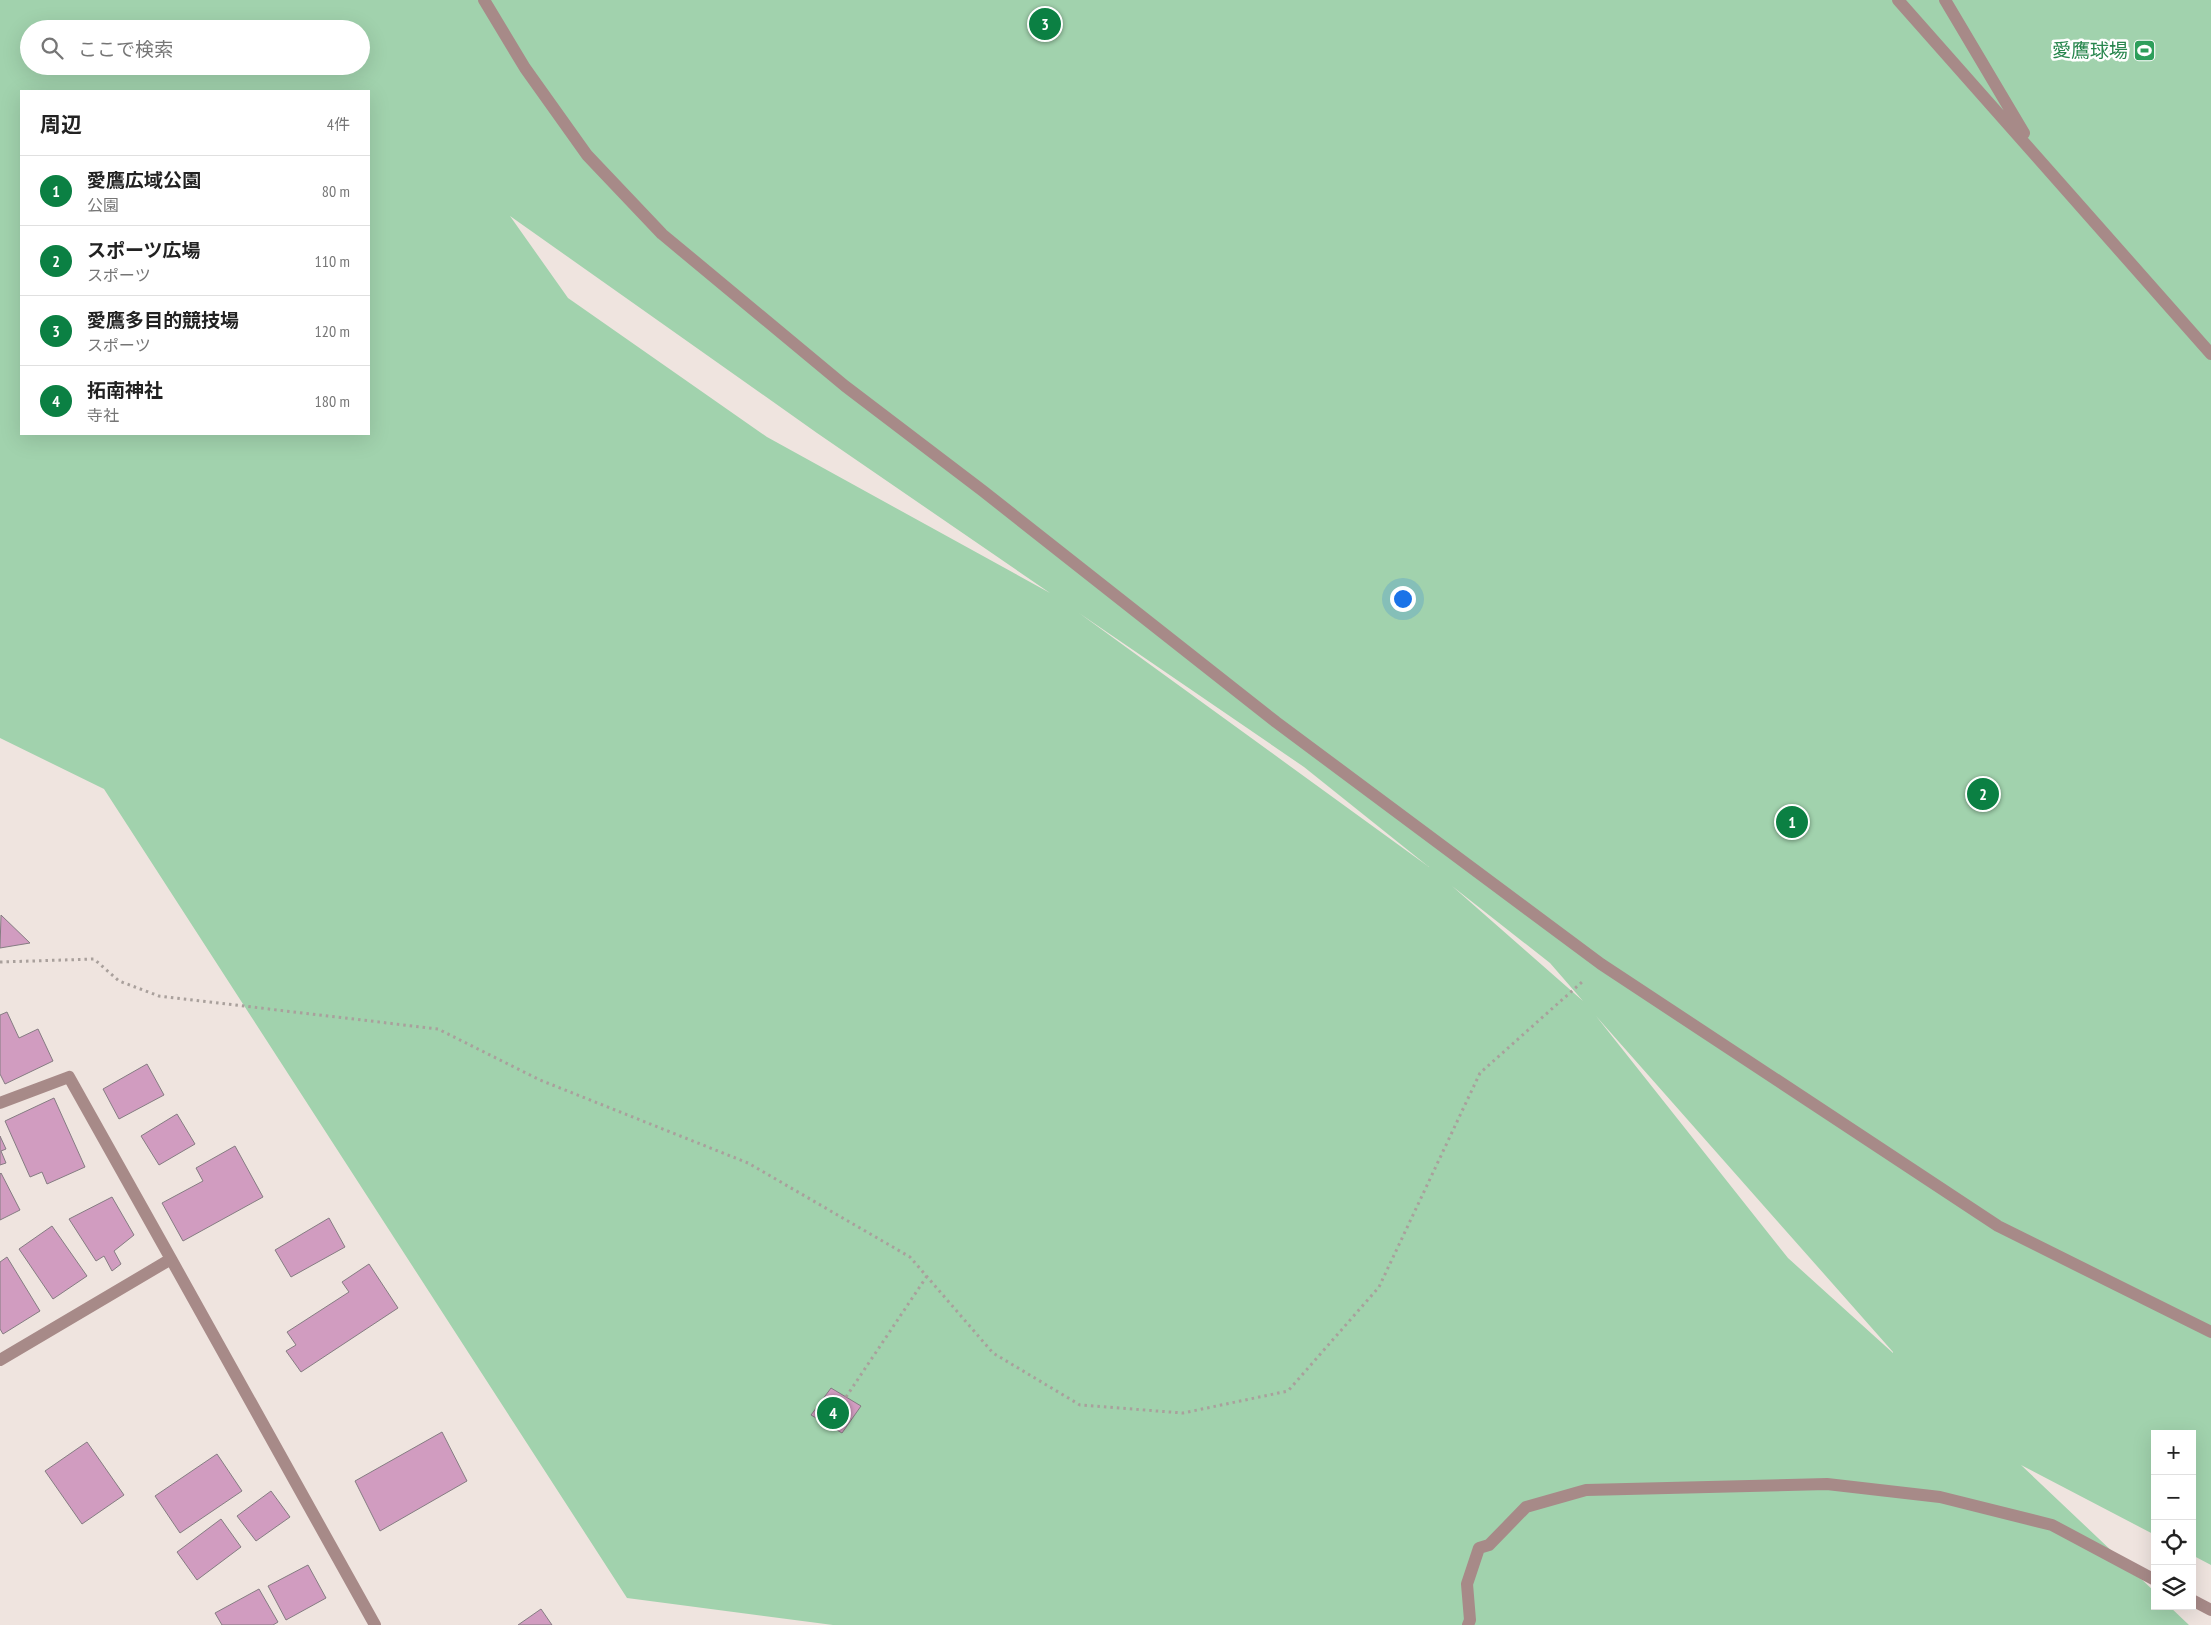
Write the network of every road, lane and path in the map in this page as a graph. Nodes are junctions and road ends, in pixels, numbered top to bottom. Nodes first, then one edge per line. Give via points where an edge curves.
1 (484, 0) edge
2 (1898, 0) edge
3 (1945, 0) edge
4 (2039, 157) junction
5 (2211, 354) edge
6 (0, 962) edge
7 (1601, 964) junction
8 (0, 1103) edge
9 (171, 1259) junction
10 (927, 1276) junction
11 (2211, 1332) edge
12 (0, 1360) edge
13 (846, 1397) dead end
14 (2151, 1578) edge
15 (2196, 1602) edge
16 (2211, 1610) edge
17 (375, 1625) edge
18 (1468, 1625) edge

1 - 7 street via 525,68 587,155 662,234 845,386 1276,722
2 - 4 street
3 - 4 street
4 - 5 street
6 - 10 path via 94,959 119,981 159,996 438,1029 540,1080 748,1163 910,1257
7 - 10 path via 1480,1073 1379,1287 1288,1391 1183,1413 1080,1405 993,1353
7 - 11 street via 1998,1226
8 - 9 street via 69,1077
9 - 12 street
9 - 17 street
10 - 13 path
14 - 18 street via 2052,1525 1940,1498 1827,1484 1586,1490 1526,1507 1489,1546 1479,1548 1467,1584
15 - 16 street

